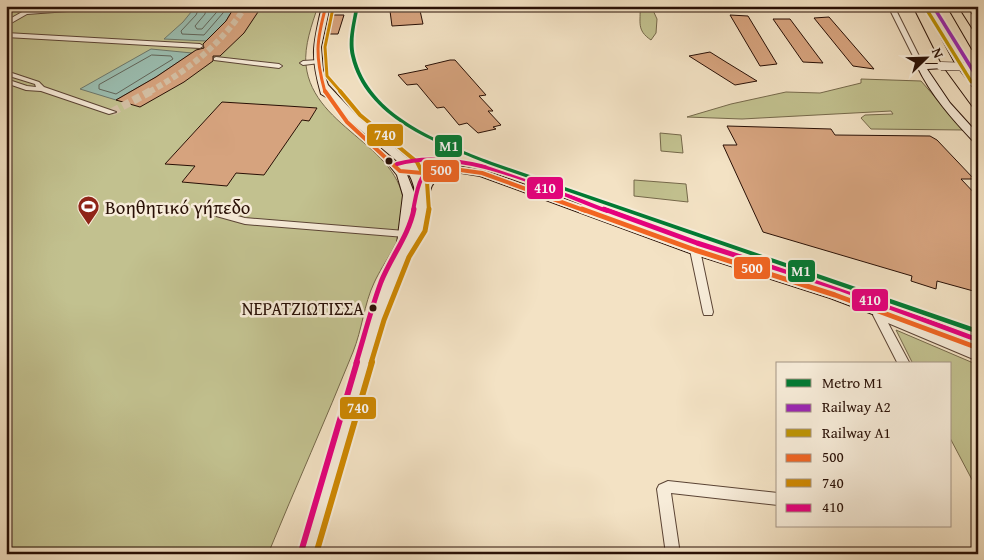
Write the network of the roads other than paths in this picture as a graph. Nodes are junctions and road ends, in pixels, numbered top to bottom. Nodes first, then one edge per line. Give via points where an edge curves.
1 (75, 6) edge
2 (134, 6) edge
3 (326, 6) edge
4 (891, 6) edge
5 (952, 6) edge
6 (972, 6) edge
7 (35, 7) edge
8 (913, 10) edge
9 (27, 12) junction
10 (978, 16) edge
11 (6, 24) edge
12 (6, 31) edge
13 (6, 35) edge
14 (130, 41) junction
15 (200, 46) dead end
16 (978, 49) edge
17 (216, 59) dead end
18 (318, 62) junction
19 (303, 64) dead end
20 (279, 66) dead end
21 (921, 66) junction
22 (945, 66) junction
23 (978, 66) edge
24 (6, 73) edge
25 (6, 81) edge
26 (42, 89) junction
27 (978, 104) edge
28 (112, 112) dead end
29 (978, 140) edge
30 (409, 170) junction
31 (440, 171) junction
32 (422, 196) junction
33 (212, 212) dead end
34 (405, 234) junction
35 (695, 250) junction
36 (402, 254) junction
37 (835, 295) junction
38 (708, 312) dead end
39 (878, 315) junction
40 (978, 348) edge
41 (978, 357) edge
42 (903, 362) edge
43 (776, 499) edge
44 (308, 554) edge
45 (673, 554) edge

1 - 7 street
2 - 9 street
3 - 18 main road via 317,38
4 - 21 street
5 - 16 highway
6 - 10 main road
7 - 9 street
8 - 22 highway via 932,51
9 - 11 street
12 - 14 street
13 - 14 street via 112,43
14 - 15 street
17 - 20 street
18 - 19 street
18 - 30 main road via 324,87
21 - 22 main road
21 - 29 main road via 944,101
22 - 23 main road, bridge
22 - 27 highway
24 - 26 street via 37,83
25 - 26 street
26 - 28 street
30 - 31 main road
30 - 32 main road
30 - 34 main road via 407,182 411,198
31 - 32 main road via 426,183
31 - 35 main road via 482,174
32 - 36 main road via 422,214 415,236
33 - 34 street via 245,221
34 - 36 main road
35 - 37 main road
35 - 38 street
36 - 44 main road via 377,318
37 - 39 street
37 - 40 main road
39 - 41 street
39 - 42 street
43 - 45 street via 668,487 664,495

